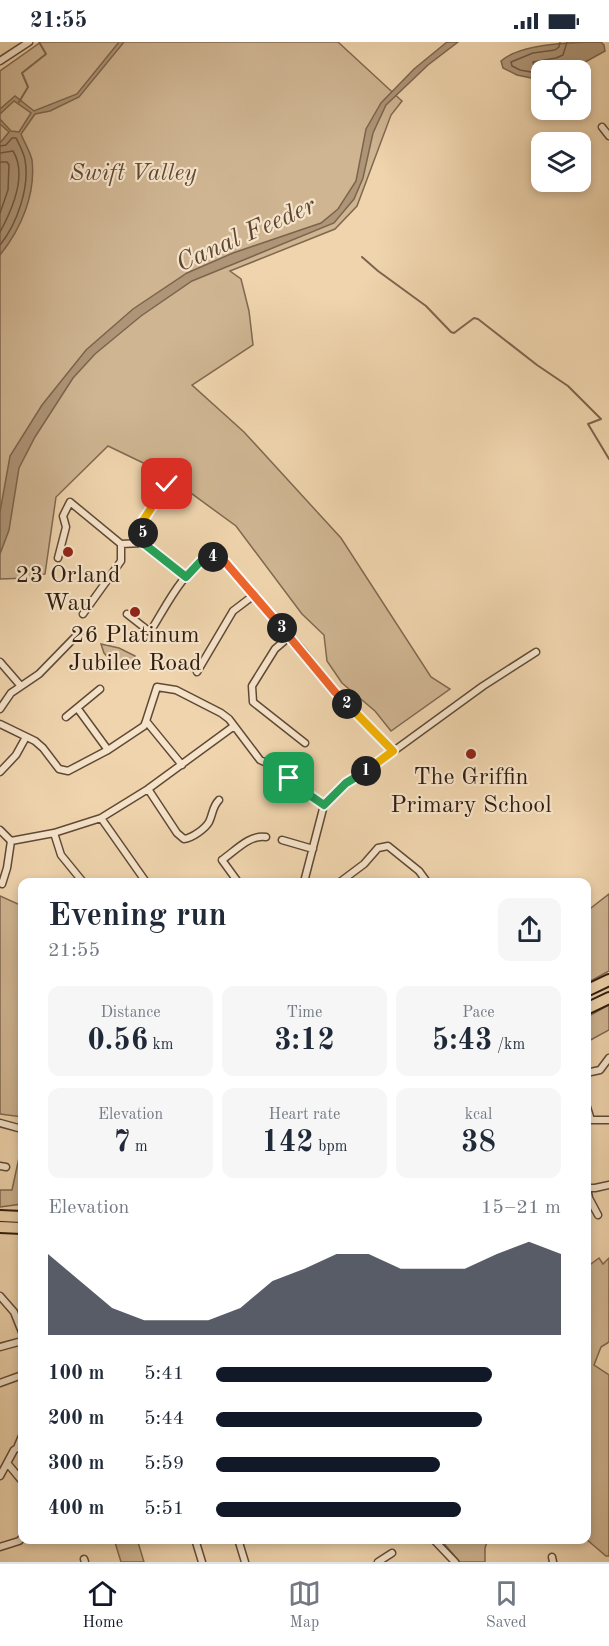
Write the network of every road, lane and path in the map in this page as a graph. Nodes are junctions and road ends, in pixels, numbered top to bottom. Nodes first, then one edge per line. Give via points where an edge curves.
1 (29, 42) edge
2 (0, 62) edge
3 (602, 127) dead end
4 (609, 136) edge
5 (167, 484) dead end
6 (143, 543) junction
7 (121, 544) junction
8 (58, 558) dead end
9 (186, 577) junction
10 (254, 595) junction
11 (83, 614) dead end
12 (127, 614) dead end
13 (80, 633) dead end
14 (290, 636) junction
15 (536, 652) dead end
16 (0, 662) edge
17 (196, 672) dead end
18 (20, 685) junction
19 (100, 689) dead end
20 (0, 709) edge
21 (78, 709) junction
22 (66, 717) dead end
23 (146, 722) junction
24 (0, 724) edge
25 (234, 726) junction
26 (26, 737) junction
27 (305, 743) dead end
28 (108, 750) junction
29 (393, 751) junction
30 (182, 765) junction
31 (0, 772) edge
32 (148, 789) junction
33 (219, 800) dead end
34 (324, 805) junction
35 (102, 818) junction
36 (0, 830) edge
37 (54, 832) junction
38 (266, 837) dead end
39 (282, 840) dead end
40 (11, 842) junction
41 (313, 849) junction
42 (80, 878) edge
43 (143, 878) edge
44 (235, 878) edge
45 (305, 878) edge
46 (345, 878) edge
47 (424, 878) edge
48 (2, 884) dead end
49 (609, 980) edge
50 (591, 989) edge
51 (609, 998) edge
52 (591, 1007) edge
53 (609, 1058) edge
54 (591, 1072) edge
55 (591, 1120) edge
56 (609, 1120) edge
57 (0, 1123) edge
58 (18, 1128) edge
59 (609, 1185) edge
60 (591, 1187) edge
61 (591, 1202) edge
62 (598, 1215) dead end
63 (0, 1216) edge
64 (18, 1217) edge
65 (0, 1227) edge
66 (18, 1228) edge
67 (0, 1296) edge
68 (18, 1322) edge
69 (18, 1342) edge
70 (0, 1347) edge
71 (18, 1376) edge
72 (0, 1383) edge
73 (18, 1449) edge
74 (8, 1464) junction
75 (0, 1476) edge
76 (18, 1476) edge
77 (18, 1541) edge
78 (197, 1544) edge
79 (240, 1544) edge
80 (437, 1544) edge
81 (0, 1547) edge
82 (392, 1553) dead end
83 (381, 1561) edge
84 (202, 1562) edge
85 (245, 1562) edge
86 (455, 1562) edge

1 - 2 street
3 - 4 street
5 - 6 street via 142,522
6 - 7 street
6 - 9 street
7 - 8 street via 70,502 63,516 66,527
7 - 11 street via 121,561
9 - 10 street via 211,556 226,563
9 - 12 street via 150,632
10 - 14 street
10 - 17 street via 233,611
13 - 18 street via 39,674
14 - 27 street via 274,649 252,686 253,702
14 - 29 street via 335,692
15 - 29 street
16 - 18 street
18 - 20 street
19 - 21 street
21 - 22 street
21 - 28 street
23 - 25 street via 157,687 191,696 221,713
23 - 28 street
23 - 30 street
24 - 26 street
25 - 30 street
25 - 34 street via 260,760 282,770 295,785
26 - 28 street via 44,748 63,771
26 - 31 street
29 - 34 street via 346,783
30 - 32 street
32 - 33 street via 184,839 207,824
32 - 35 street
34 - 41 street
35 - 37 street
35 - 43 street
36 - 40 street
37 - 40 street
37 - 42 street via 61,855
38 - 44 street via 250,840 222,860
39 - 41 street
40 - 48 street
41 - 45 street
46 - 47 street via 378,848 388,846
49 - 50 highway
51 - 52 highway
53 - 54 street via 600,1070
55 - 56 street
57 - 58 street
59 - 60 street
61 - 62 street
63 - 64 highway
65 - 66 highway
67 - 68 street
69 - 70 street
71 - 72 street
73 - 74 street
74 - 75 street
74 - 76 street
77 - 81 street
78 - 84 street
79 - 85 street
80 - 86 street
82 - 83 street

